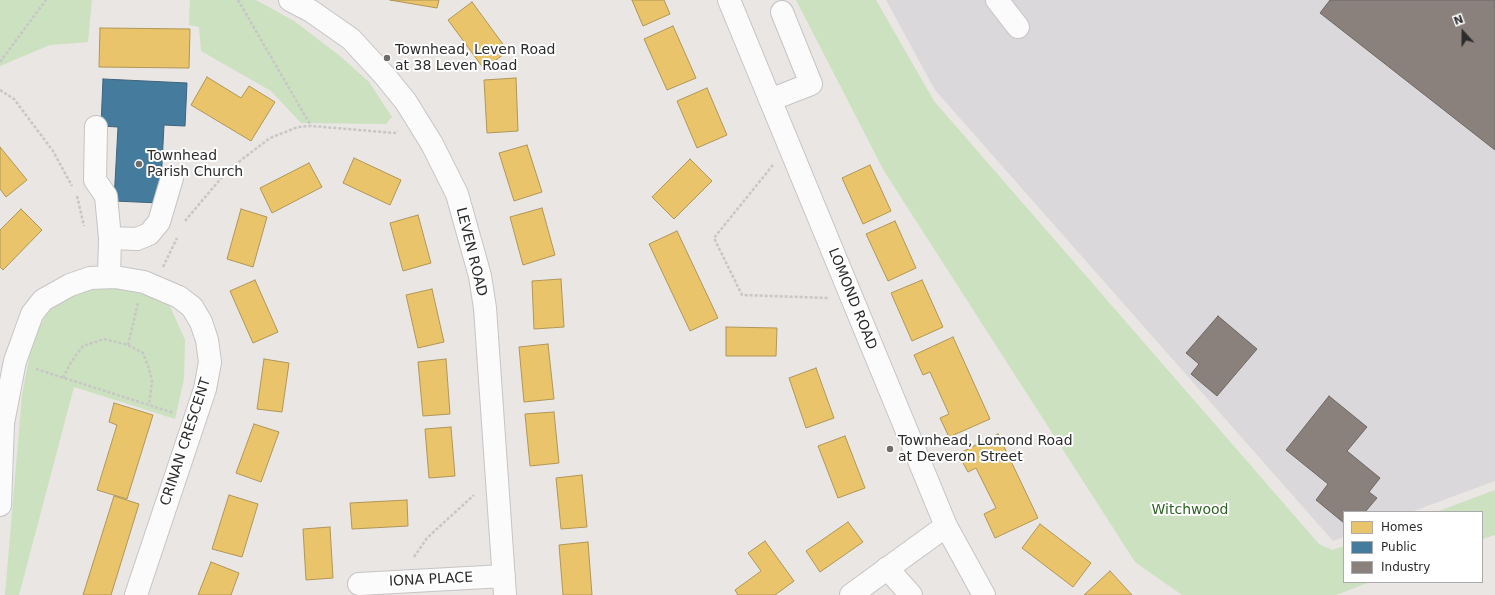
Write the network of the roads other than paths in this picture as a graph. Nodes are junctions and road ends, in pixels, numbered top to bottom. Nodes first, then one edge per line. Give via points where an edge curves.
1 (290, 0) edge
2 (729, 0) edge
3 (997, 0) edge
4 (782, 12) dead end
5 (1018, 27) dead end
6 (770, 100) junction
7 (96, 127) dead end
8 (172, 178) dead end
9 (110, 238) junction
10 (109, 277) junction
11 (1, 423) edge
12 (0, 505) edge
13 (946, 526) junction
14 (887, 568) junction
15 (359, 584) dead end
16 (504, 585) edge
17 (136, 595) edge
18 (851, 595) edge
19 (911, 595) edge
20 (984, 595) edge

1 - 16 street, LEVEN ROAD via 311,11 351,39 385,76 415,116 440,158 457,194 480,276 485,308
2 - 6 street, LOMOND ROAD
3 - 5 street
4 - 6 street via 811,84
6 - 13 street, LOMOND ROAD
7 - 9 street via 95,180 106,196
8 - 9 street via 159,222 149,234 137,239
9 - 10 street
10 - 11 street, CRINAN CRESCENT via 90,278 70,285 43,300 32,314 15,361
10 - 17 street, CRINAN CRESCENT via 149,284 179,297 192,307 207,340 210,362 205,389
11 - 12 street, CRINAN CRESCENT
13 - 14 street
13 - 20 street, LOMOND ROAD
14 - 18 street
14 - 19 street
15 - 16 street, IONA PLACE via 402,582

